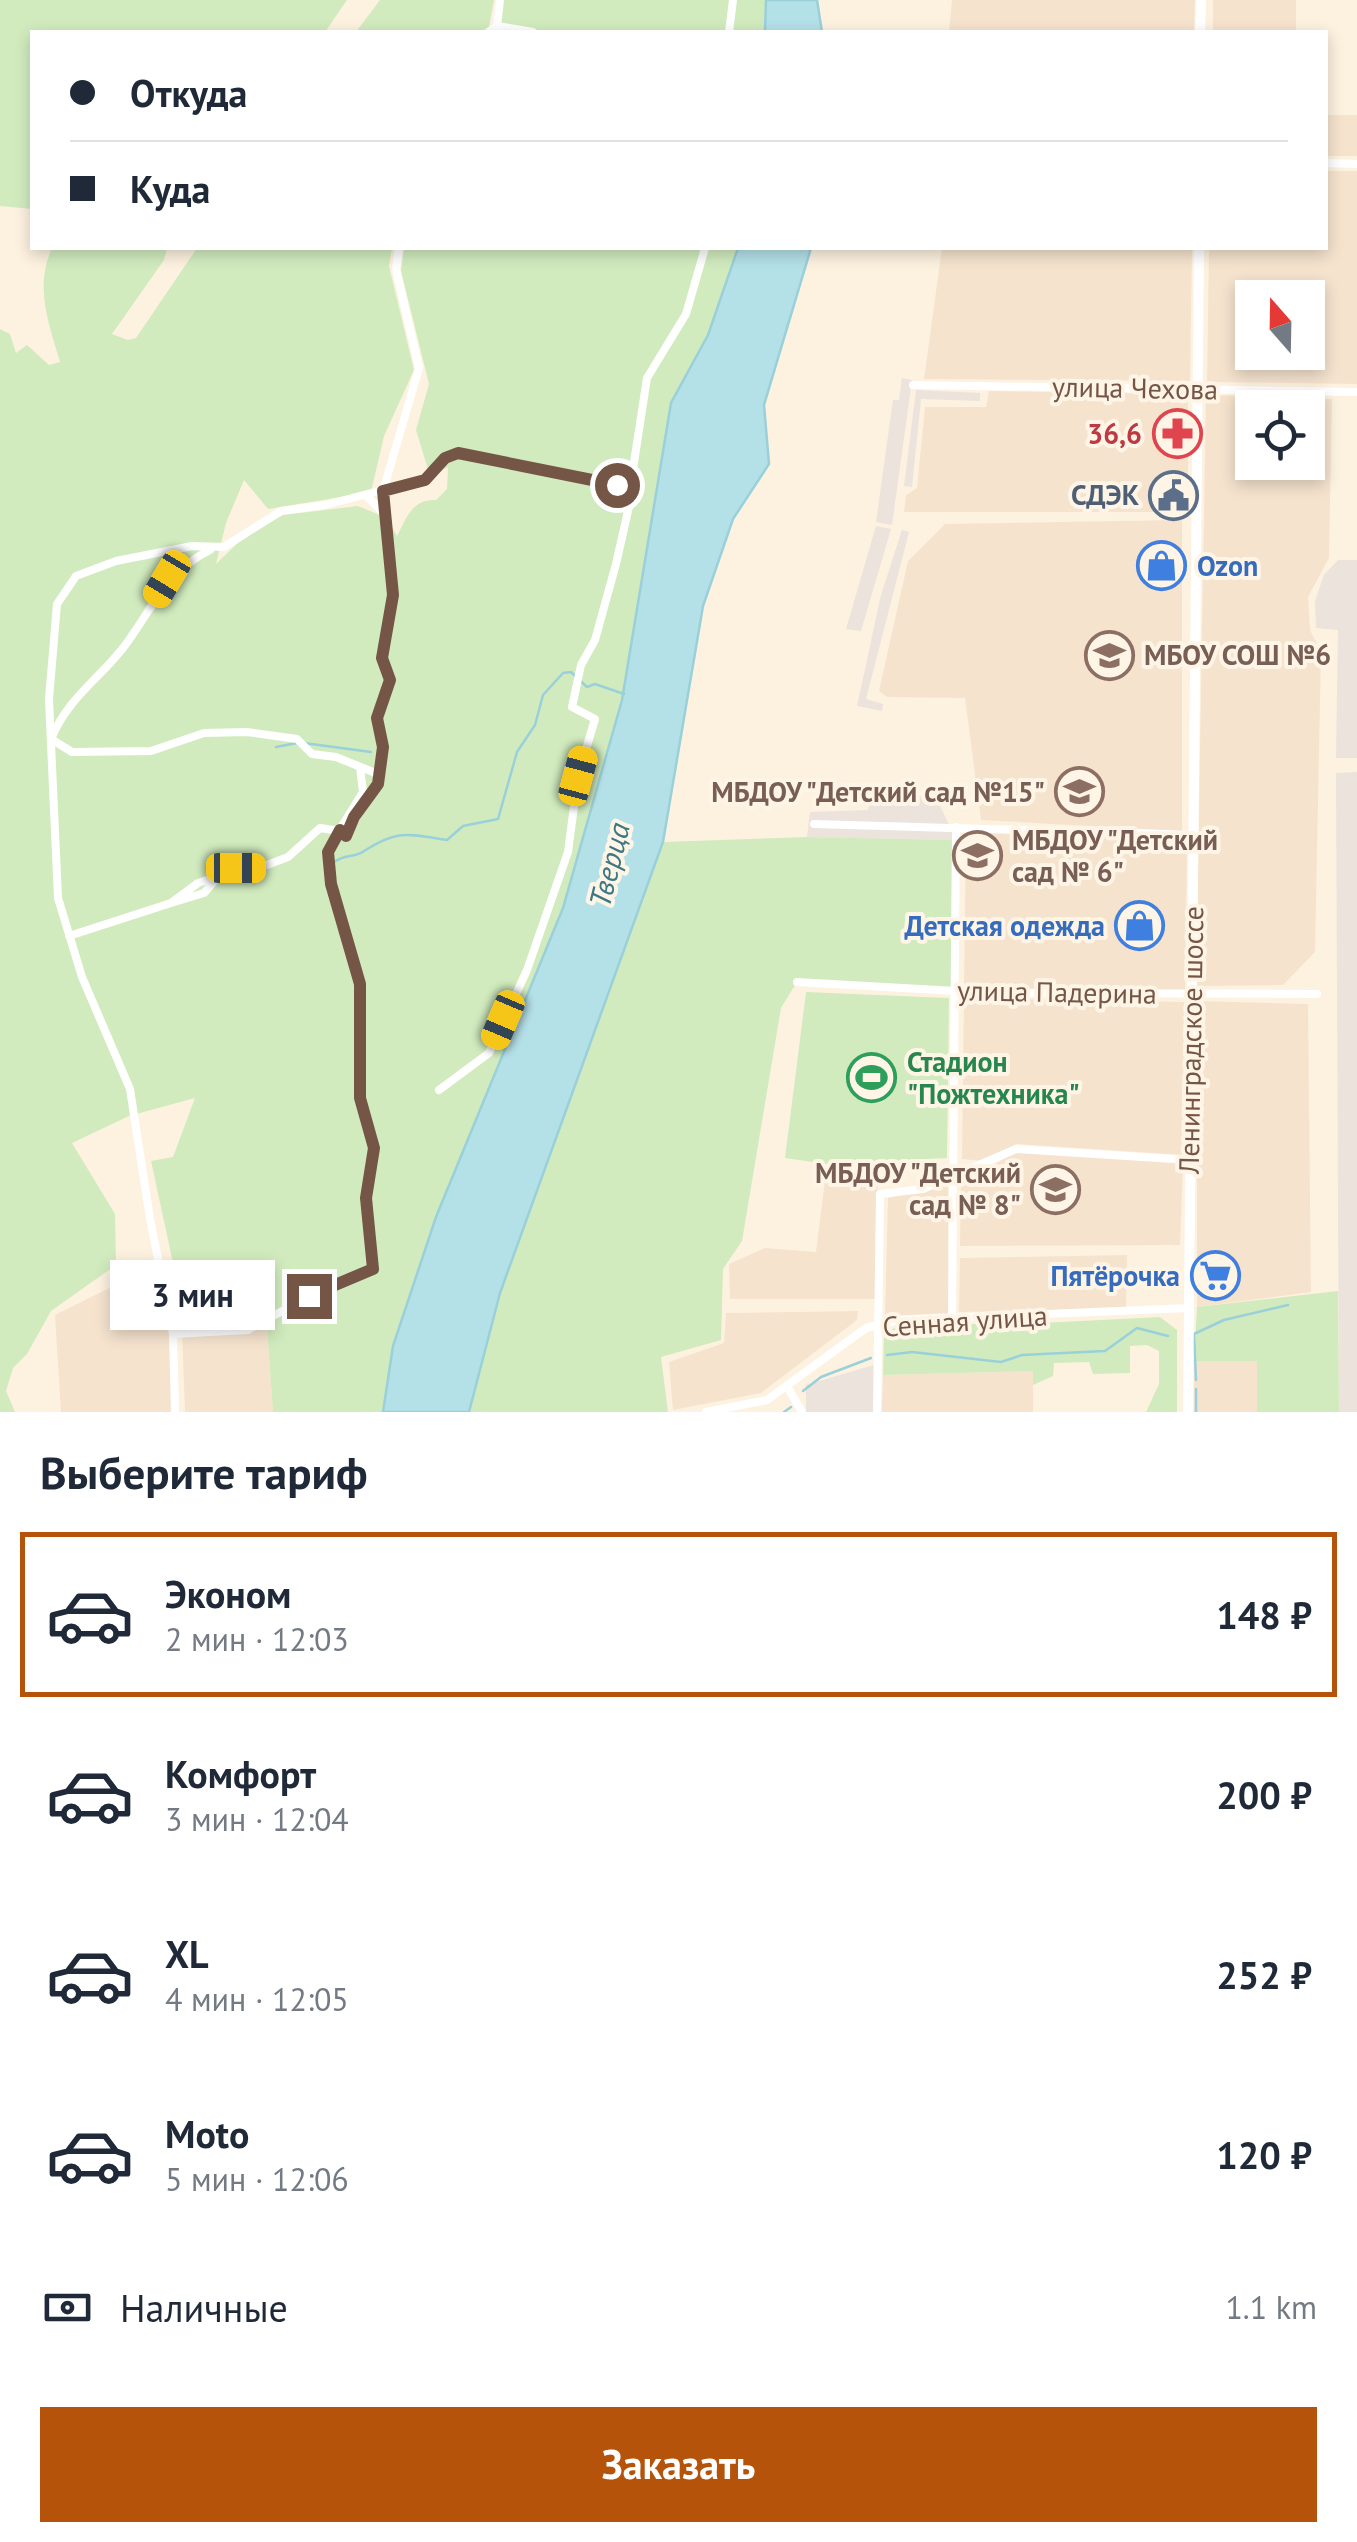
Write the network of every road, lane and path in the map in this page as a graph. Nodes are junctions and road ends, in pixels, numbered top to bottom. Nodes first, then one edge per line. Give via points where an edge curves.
1 (500, 0) edge
2 (732, 0) edge
3 (1201, 0) edge
4 (496, 26) junction
5 (491, 30) edge
6 (520, 30) edge
7 (729, 30) edge
8 (1200, 30) edge
9 (1328, 163) edge
10 (1357, 164) edge
11 (399, 250) edge
12 (703, 250) edge
13 (1198, 250) edge
14 (914, 385) dead end
15 (1197, 388) junction
16 (1357, 392) edge
17 (633, 468) junction
18 (383, 491) junction
19 (366, 496) junction
20 (385, 515) junction
21 (214, 548) junction
22 (51, 739) junction
23 (360, 767) junction
24 (378, 774) junction
25 (814, 824) dead end
26 (956, 827) junction
27 (340, 830) junction
28 (1193, 836) junction
29 (69, 936) junction
30 (797, 982) dead end
31 (954, 991) junction
32 (1317, 994) dead end
33 (1192, 995) junction
34 (439, 1090) dead end
35 (1190, 1160) junction
36 (954, 1174) junction
37 (1189, 1308) junction
38 (952, 1318) junction
39 (875, 1326) junction
40 (173, 1334) junction
41 (788, 1388) junction
42 (175, 1412) edge
43 (706, 1412) edge
44 (802, 1412) edge
45 (877, 1412) edge
46 (1188, 1412) edge

1 - 4 street
2 - 7 street
3 - 8 main road
4 - 5 street
4 - 6 street
9 - 10 street
11 - 18 street via 396,269 419,368
12 - 17 street via 686,314 647,378
13 - 15 main road, Ленинградское шоссе
14 - 15 street, улица Чехова
15 - 16 street, улица Чехова
15 - 28 main road, Ленинградское шоссе
17 - 18 street via 617,485 458,453 425,480
17 - 34 street via 616,564 572,706 595,719 555,898 489,1053
18 - 19 street
18 - 20 street
19 - 20 street
19 - 21 street via 281,510
20 - 24 street via 393,595 382,658 390,680 377,718 383,747
21 - 22 street via 167,579 123,648 64,709
21 - 22 street via 116,561 65,586 55,609
22 - 23 street via 72,752 152,751 186,737 247,732 297,738 312,754
22 - 29 street via 58,898
23 - 24 street
23 - 27 street via 363,792
24 - 27 street via 346,836
25 - 26 street
26 - 28 street
26 - 31 street
27 - 29 street via 320,828 288,857 219,876 204,894
27 - 40 street via 328,852 360,984 360,1098 374,1148 366,1198 373,1269 248,1330
28 - 33 main road, Ленинградское шоссе
29 - 40 street via 130,1088
30 - 31 street, улица Падерина
31 - 33 street, улица Падерина
31 - 36 street
32 - 33 street, улица Падерина
33 - 35 main road, Ленинградское шоссе
35 - 36 street via 1016,1149
35 - 37 main road, Ленинградское шоссе
36 - 38 street
36 - 39 street via 923,1188 880,1194
37 - 38 street, Сенная улица
37 - 46 main road, Ленинградское шоссе
38 - 39 street, Сенная улица
39 - 41 street, Сенная улица via 848,1338
39 - 45 street
40 - 42 street
41 - 43 street, Сенная улица via 757,1403
41 - 44 street

